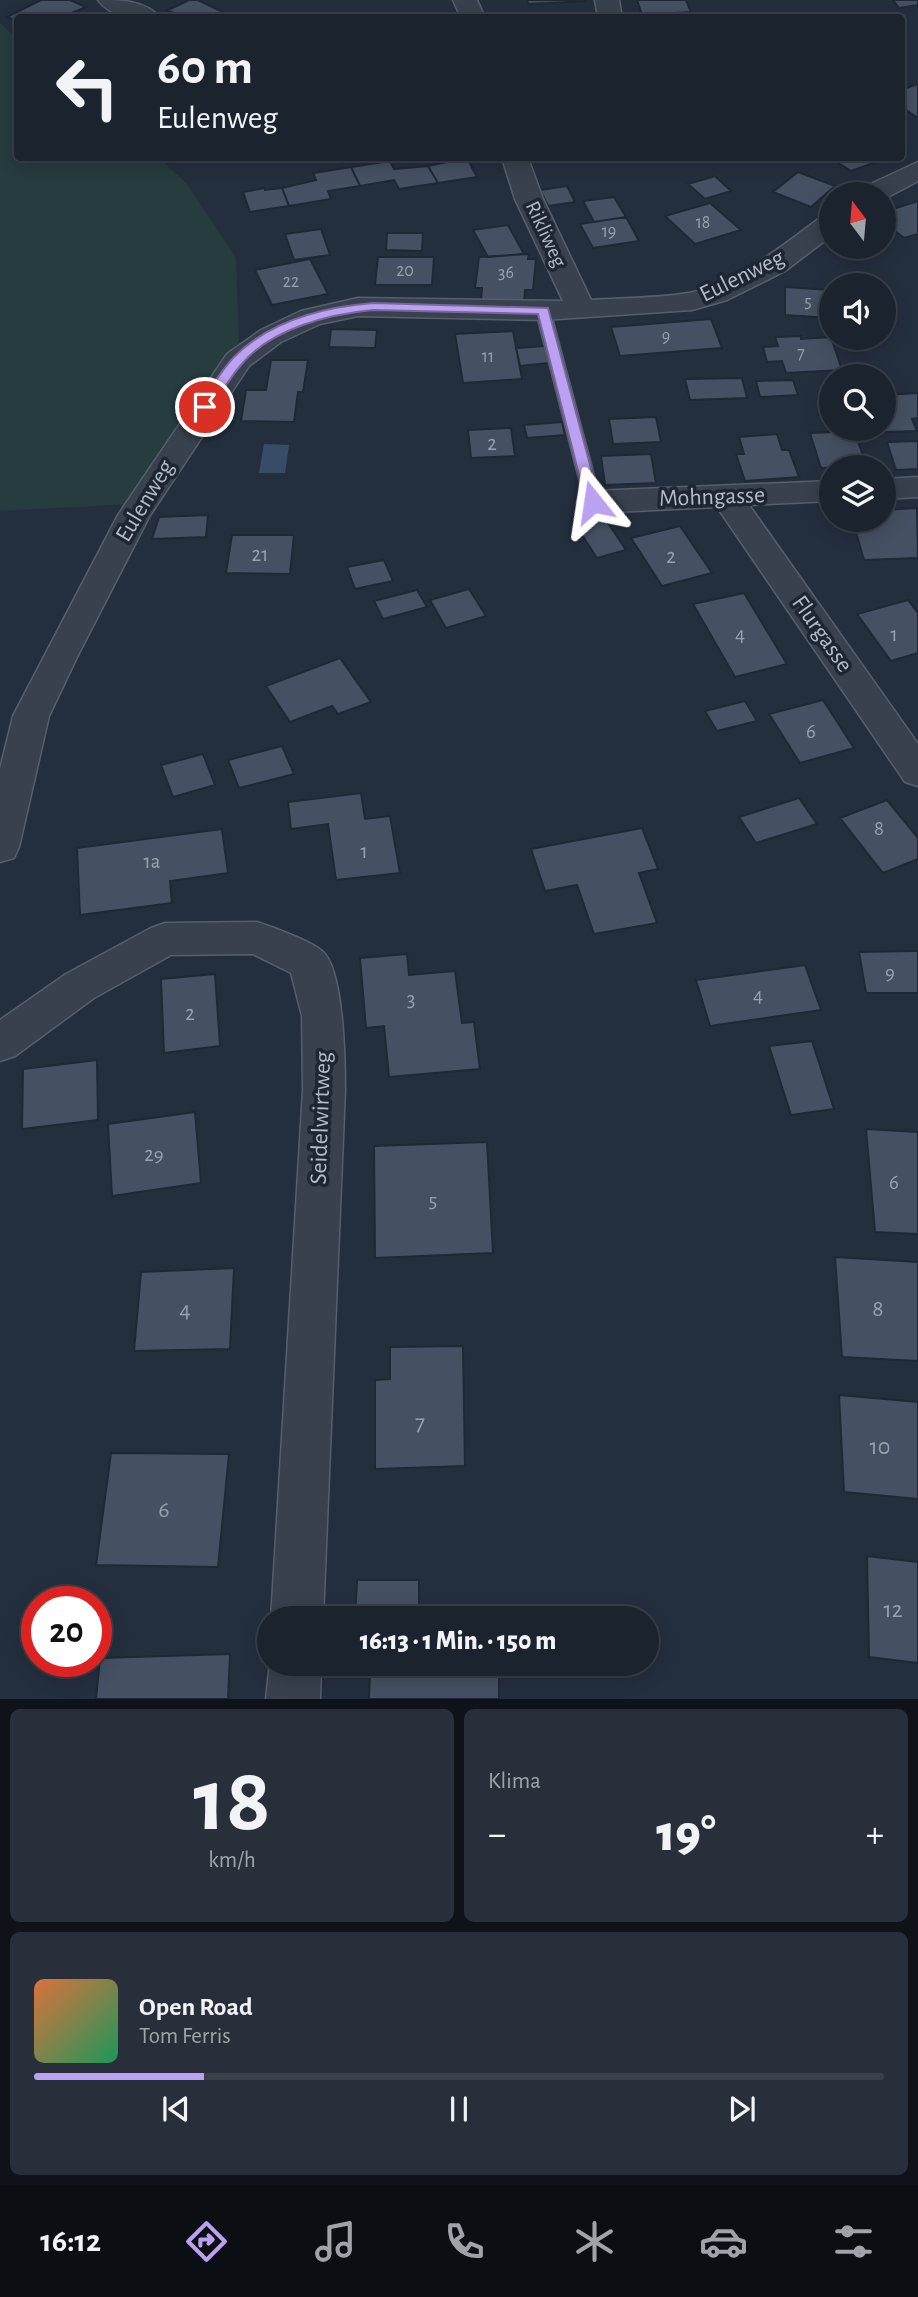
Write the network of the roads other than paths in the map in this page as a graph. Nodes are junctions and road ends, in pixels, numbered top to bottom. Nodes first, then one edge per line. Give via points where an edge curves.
1 (110, 0) edge
2 (140, 14) edge
3 (516, 161) edge
4 (918, 170) edge
5 (895, 182) edge
6 (819, 232) edge
7 (581, 309) junction
8 (543, 311) junction
9 (918, 487) edge
10 (896, 488) edge
11 (819, 492) edge
12 (726, 496) junction
13 (593, 502) joint
14 (16, 715) edge
15 (918, 772) edge
16 (0, 847) edge
17 (0, 1043) edge
18 (298, 1606) edge
19 (294, 1676) edge
20 (293, 1699) edge

1 - 2 street
3 - 7 street, Rikliweg
4 - 5 street
6 - 7 street, Eulenweg via 775,265 717,294 692,301
7 - 8 street, Eulenweg
8 - 13 lane
8 - 14 street, Eulenweg via 347,309 311,317 281,331 238,360 134,514
9 - 10 street
11 - 12 street, Mohngasse
12 - 13 street, Mohngasse
12 - 15 street, Flurgasse
14 - 16 street, Eulenweg
17 - 18 street, Seidelwirtweg via 80,986 165,939 257,938 309,963 323,1016 324,1090
19 - 20 street

